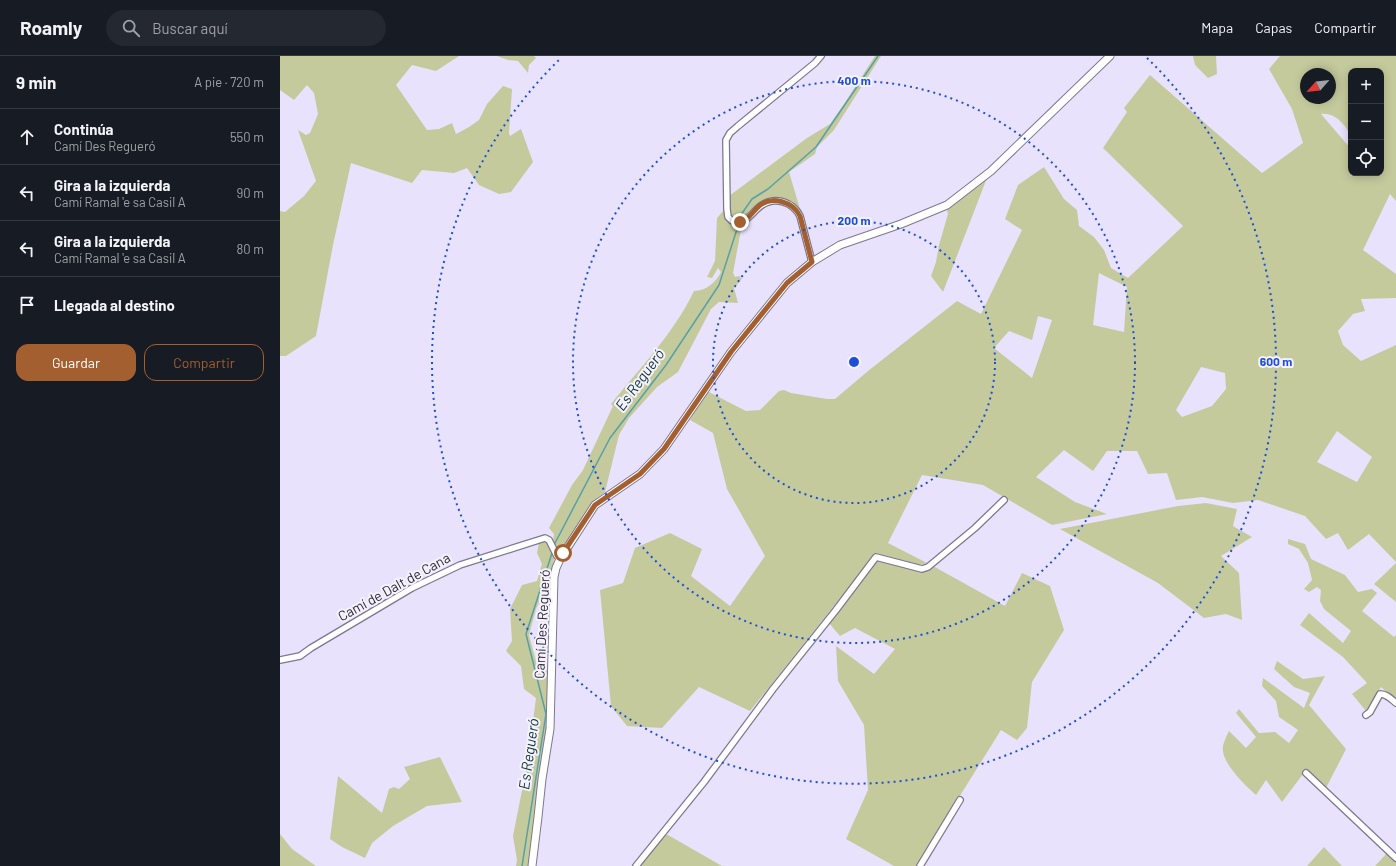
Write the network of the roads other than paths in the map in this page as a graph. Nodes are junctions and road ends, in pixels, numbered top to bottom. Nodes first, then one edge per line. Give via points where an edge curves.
1 (821, 56) edge
2 (1110, 56) edge
3 (812, 262) junction
4 (1004, 500) dead end
5 (560, 558) junction
6 (280, 660) edge
7 (1396, 703) edge
8 (1366, 715) dead end
9 (1306, 772) dead end
10 (960, 800) dead end
11 (1396, 858) edge
12 (532, 866) edge
13 (636, 866) edge
14 (920, 866) edge

1 - 3 street via 730,133 726,140 728,217 740,222 749,218 765,203 772,201 790,204 800,216
2 - 3 street, Camí Des Regueró via 991,171 947,205 901,224 840,244
3 - 5 street, Camí Des Regueró via 787,283 731,352 664,449 640,474 595,505
4 - 13 street via 928,567 922,569 876,557 704,782
5 - 6 street, Camí de Dalt de Cana via 545,538 465,563 406,591 300,656
5 - 12 street, Camí Des Regueró via 554,577 550,729
7 - 8 street via 1380,694
9 - 11 street
10 - 14 street

